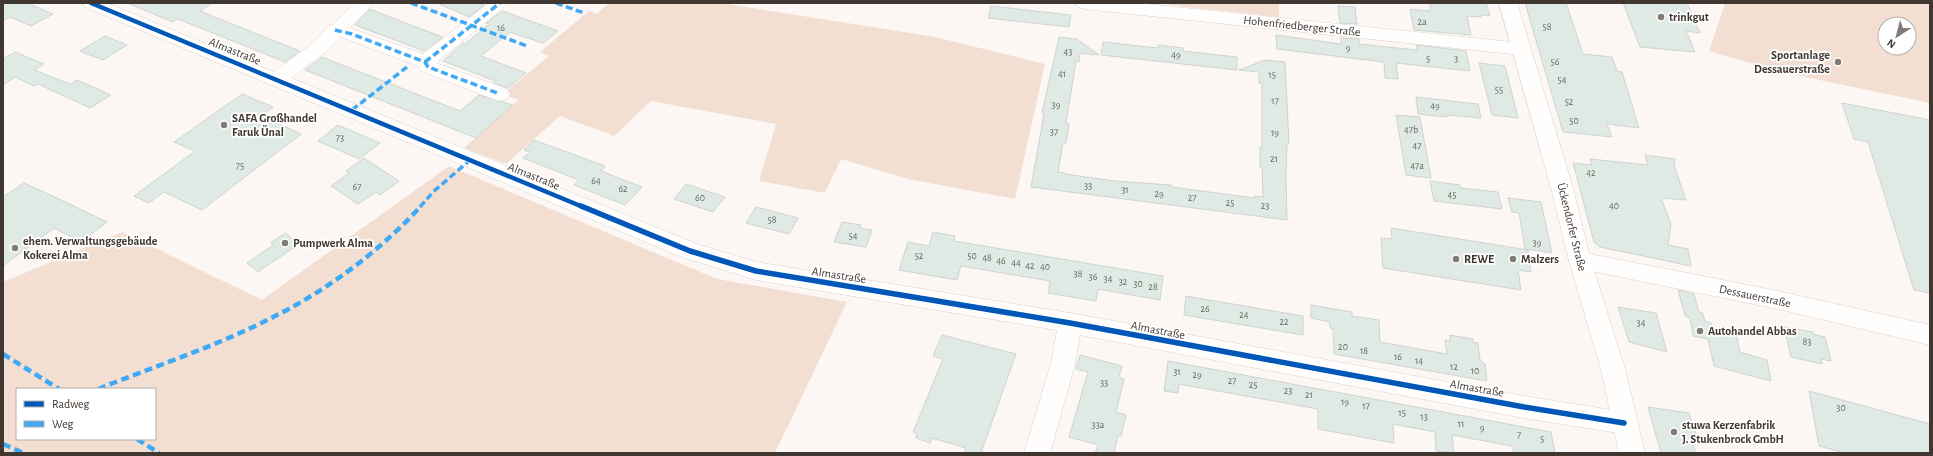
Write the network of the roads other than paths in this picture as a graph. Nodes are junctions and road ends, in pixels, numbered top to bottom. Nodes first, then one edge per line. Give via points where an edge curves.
1 (91, 3) edge
2 (364, 3) edge
3 (500, 3) edge
4 (1084, 3) edge
5 (1508, 3) edge
6 (335, 30) junction
7 (1521, 49) junction
8 (425, 62) junction
9 (277, 79) junction
10 (500, 94) dead end
11 (1580, 261) junction
12 (1070, 323) junction
13 (1930, 335) edge
14 (1624, 423) junction
15 (1037, 453) edge
16 (1632, 453) edge

1 - 9 street, Almastraße
2 - 6 street
3 - 8 street
4 - 7 street, Hohenfriedberger Straße
5 - 7 street, Ückendorfer Straße
6 - 8 street
6 - 9 street via 320,47
7 - 11 street, Ückendorfer Straße via 1562,188
8 - 10 street via 428,67
9 - 12 street, Almastraße via 690,251 756,271
11 - 13 street, Dessauerstraße via 1778,300
11 - 14 street, Ückendorfer Straße via 1613,369
12 - 14 street, Almastraße via 1524,407
12 - 15 street via 1063,364
14 - 16 street, Ückendorfer Straße

